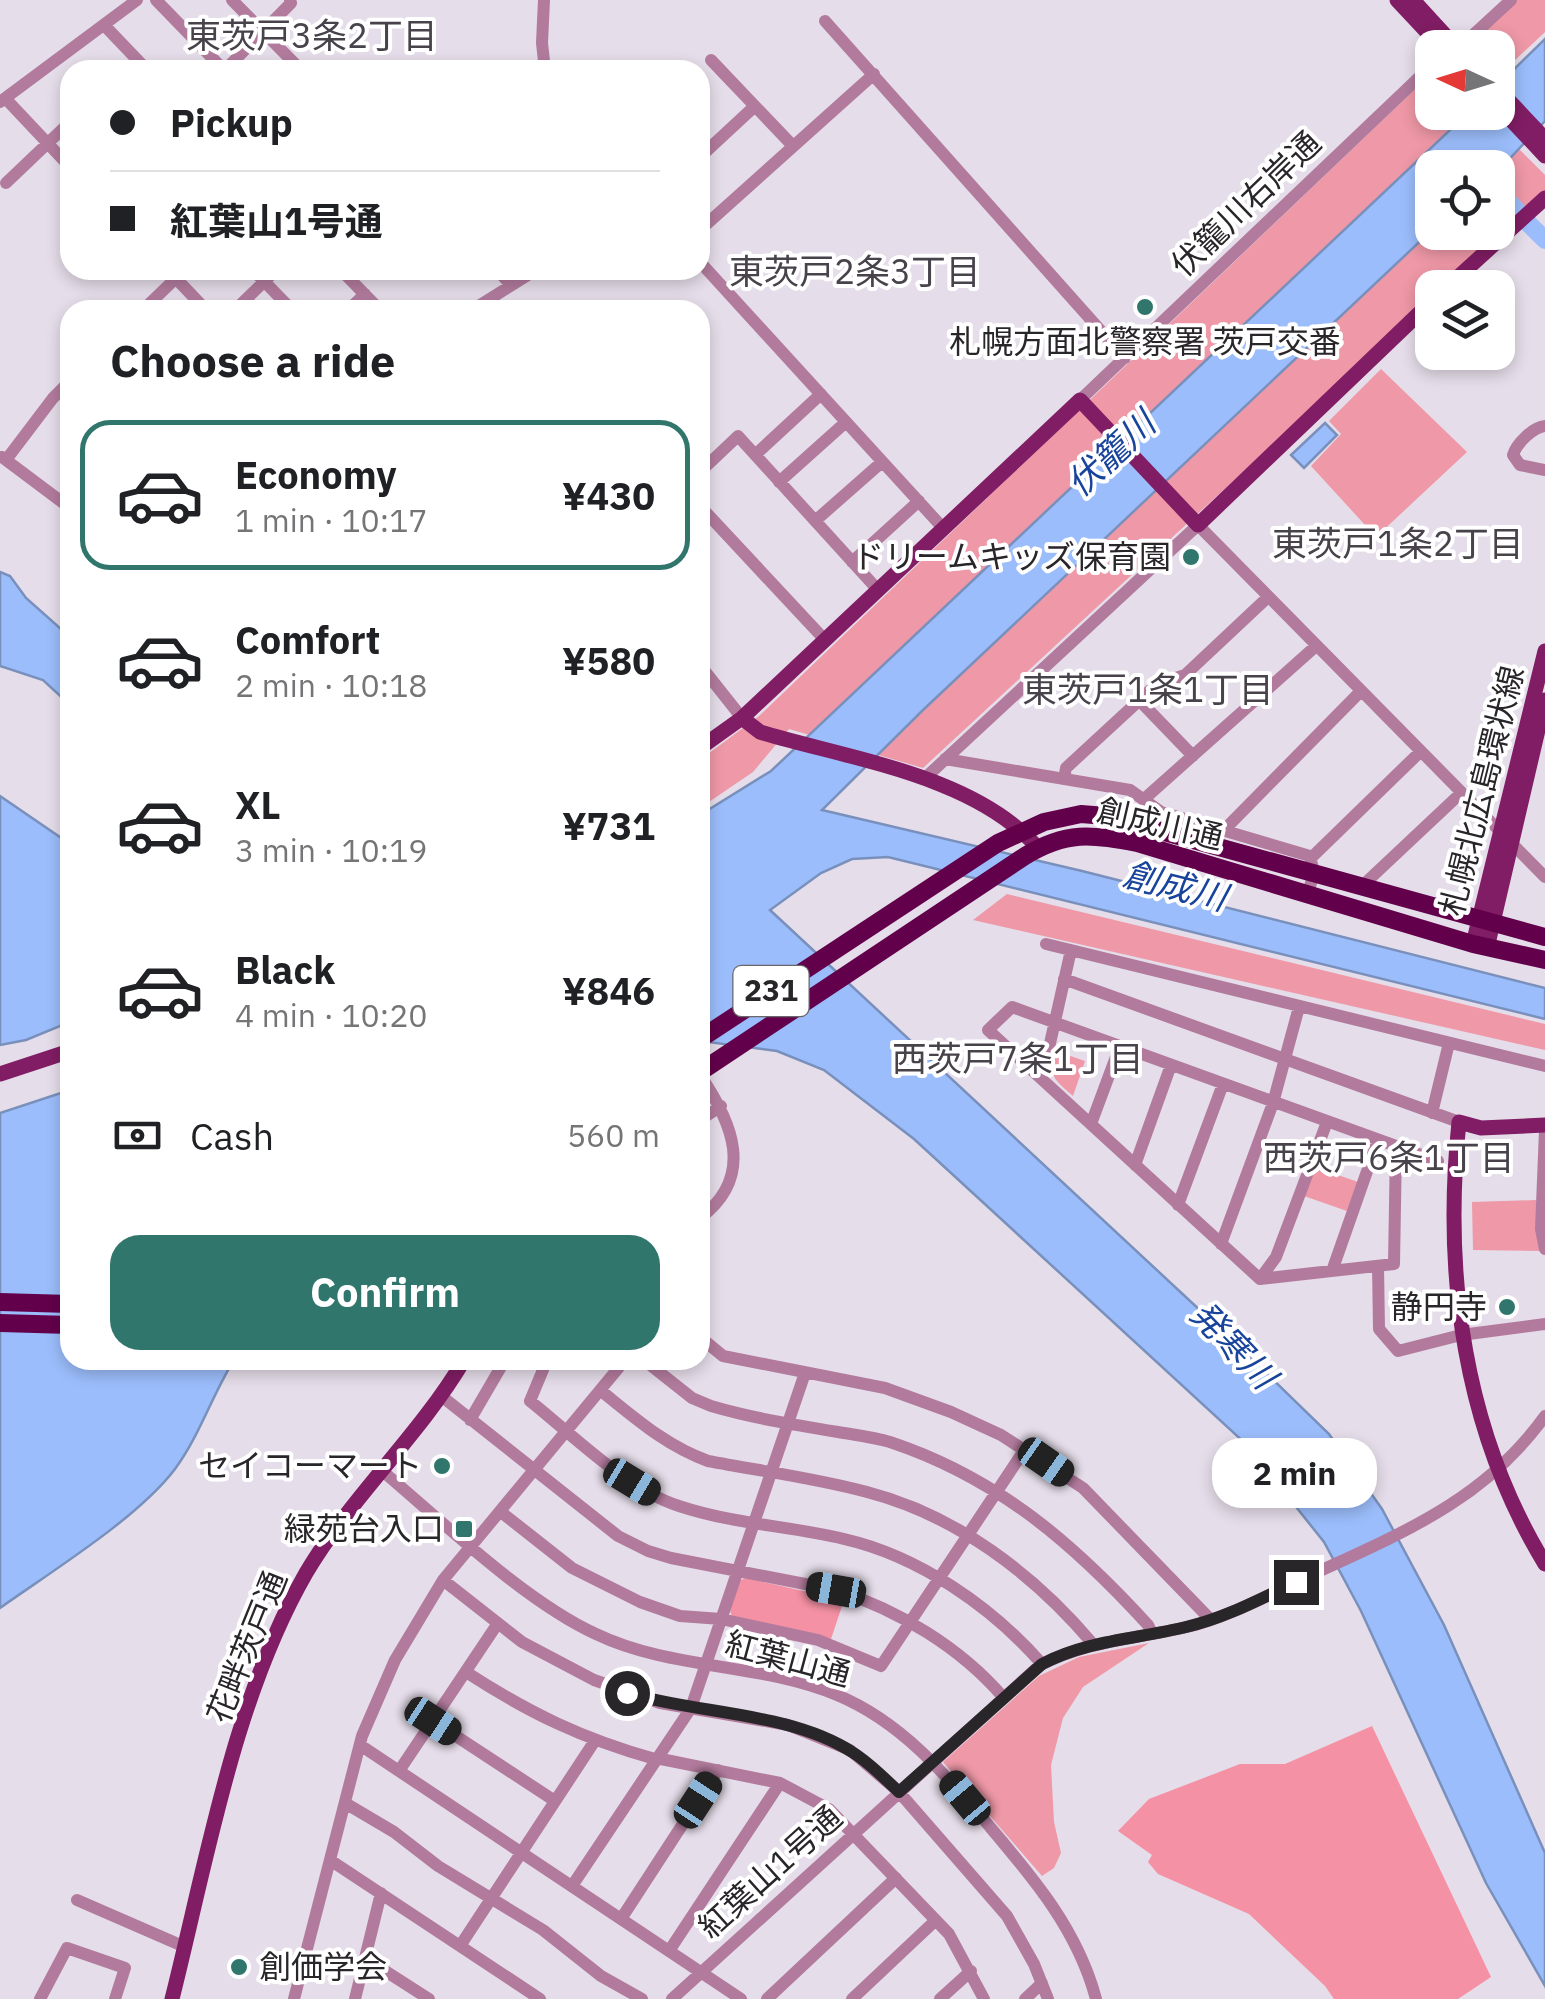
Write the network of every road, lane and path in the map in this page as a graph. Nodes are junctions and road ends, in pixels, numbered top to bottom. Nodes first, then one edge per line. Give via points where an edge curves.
1 (137, 0) edge
2 (156, 0) edge
3 (232, 0) edge
4 (290, 0) edge
5 (544, 0) edge
6 (1397, 0) edge
7 (1413, 0) edge
8 (1511, 0) edge
9 (825, 21) dead end
10 (104, 25) junction
11 (1425, 30) edge
12 (1441, 30) edge
13 (1478, 30) edge
14 (264, 32) junction
15 (137, 59) edge
16 (215, 60) edge
17 (235, 60) edge
18 (291, 60) edge
19 (545, 60) edge
20 (711, 60) dead end
21 (874, 74) junction
22 (1415, 81) edge
23 (2, 100) edge
24 (755, 106) junction
25 (1515, 111) edge
26 (1515, 122) edge
27 (60, 131) edge
28 (47, 143) junction
29 (793, 146) junction
30 (710, 148) edge
31 (1544, 149) edge
32 (60, 157) edge
33 (6, 183) dead end
34 (1545, 198) edge
35 (710, 221) edge
36 (1466, 270) edge
37 (710, 273) edge
38 (167, 280) edge
39 (178, 280) edge
40 (351, 280) edge
41 (507, 280) edge
42 (520, 280) edge
43 (264, 282) joint
44 (512, 285) junction
45 (364, 294) junction
46 (151, 300) edge
47 (197, 300) edge
48 (245, 300) edge
49 (282, 300) edge
50 (358, 300) edge
51 (370, 300) edge
52 (488, 300) edge
53 (1415, 316) edge
54 (1124, 358) junction
55 (60, 391) edge
56 (821, 394) junction
57 (1080, 400) junction
58 (846, 422) junction
59 (1545, 426) edge
60 (755, 455) junction
61 (3, 457) edge
62 (882, 462) junction
63 (710, 463) edge
64 (1545, 470) edge
65 (779, 482) junction
66 (60, 500) edge
67 (918, 501) junction
68 (710, 517) edge
69 (815, 522) junction
70 (1198, 525) junction
71 (943, 528) junction
72 (852, 562) junction
73 (878, 590) junction
74 (1268, 597) junction
75 (824, 640) junction
76 (1316, 646) junction
77 (1545, 652) edge
78 (710, 678) edge
79 (1361, 692) junction
80 (1140, 700) junction
81 (1545, 700) edge
82 (742, 718) junction
83 (710, 741) edge
84 (1420, 752) junction
85 (1192, 756) junction
86 (945, 759) junction
87 (924, 779) junction
88 (1064, 779) junction
89 (1461, 793) junction
90 (1143, 800) junction
91 (1023, 830) junction
92 (1223, 830) junction
93 (1506, 839) junction
94 (1031, 852) junction
95 (1312, 866) junction
96 (1545, 877) edge
97 (1360, 887) junction
98 (1308, 893) junction
99 (1485, 922) junction
100 (1545, 937) edge
101 (1046, 944) dead end
102 (1480, 946) junction
103 (1070, 950) junction
104 (1545, 960) edge
105 (1064, 979) junction
106 (1299, 1007) junction
107 (1054, 1022) junction
108 (710, 1032) edge
109 (1449, 1042) junction
110 (1120, 1046) junction
111 (60, 1054) edge
112 (1287, 1058) junction
113 (1172, 1065) junction
114 (710, 1066) edge
115 (1545, 1066) edge
116 (0, 1074) edge
117 (1042, 1080) junction
118 (1223, 1084) junction
119 (710, 1089) edge
120 (1273, 1102) junction
121 (721, 1106) junction
122 (710, 1113) edge
123 (1432, 1113) junction
124 (1326, 1122) junction
125 (1460, 1122) junction
126 (1091, 1124) junction
127 (1545, 1127) edge
128 (1378, 1140) junction
129 (1396, 1146) junction
130 (1438, 1161) dead end
131 (1135, 1165) junction
132 (1178, 1204) junction
133 (710, 1210) edge
134 (1543, 1212) edge
135 (1221, 1244) junction
136 (1545, 1250) edge
137 (1378, 1266) junction
138 (1332, 1271) junction
139 (1260, 1279) junction
140 (0, 1302) edge
141 (60, 1304) edge
142 (0, 1323) edge
143 (1545, 1324) edge
144 (60, 1325) edge
145 (1461, 1335) junction
146 (710, 1346) edge
147 (457, 1370) edge
148 (500, 1370) edge
149 (543, 1370) edge
150 (616, 1370) edge
151 (657, 1370) edge
152 (805, 1373) junction
153 (600, 1390) junction
154 (440, 1395) junction
155 (1545, 1416) edge
156 (470, 1420) junction
157 (788, 1423) junction
158 (567, 1431) junction
159 (1025, 1449) junction
160 (1498, 1467) junction
161 (380, 1469) junction
162 (534, 1472) junction
163 (770, 1474) junction
164 (996, 1492) junction
165 (501, 1512) junction
166 (754, 1524) junction
167 (968, 1536) junction
168 (473, 1546) junction
169 (1545, 1564) edge
170 (737, 1573) junction
171 (442, 1580) junction
172 (938, 1580) junction
173 (720, 1619) junction
174 (1211, 1620) junction
175 (910, 1622) junction
176 (498, 1623) junction
177 (1152, 1634) junction
178 (1094, 1644) junction
179 (705, 1664) junction
180 (1042, 1664) junction
181 (466, 1672) junction
182 (1003, 1697) junction
183 (691, 1708) junction
184 (433, 1721) junction
185 (594, 1742) junction
186 (360, 1744) junction
187 (656, 1758) junction
188 (934, 1761) junction
189 (718, 1770) junction
190 (399, 1771) junction
191 (780, 1783) junction
192 (899, 1792) junction
193 (556, 1801) junction
194 (345, 1802) junction
195 (854, 1833) junction
196 (522, 1853) junction
197 (330, 1860) junction
198 (896, 1878) junction
199 (572, 1886) junction
200 (381, 1893) junction
201 (490, 1898) junction
202 (77, 1900) dead end
203 (621, 1918) junction
204 (936, 1920) junction
205 (185, 1946) junction
206 (460, 1946) junction
207 (669, 1951) junction
208 (365, 1958) junction
209 (971, 1971) junction
210 (700, 1972) junction
211 (1042, 1984) junction
212 (40, 1999) edge
213 (115, 1999) edge
214 (172, 1999) edge
215 (294, 1999) edge
216 (355, 1999) edge
217 (429, 1999) edge
218 (540, 1999) edge
219 (642, 1999) edge
220 (672, 1999) edge
221 (741, 1999) edge
222 (767, 1999) edge
223 (852, 1999) edge
224 (940, 1999) edge
225 (984, 1999) edge
226 (1025, 1999) edge
227 (1048, 1999) edge
228 (1096, 1999) edge

1 - 10 street
2 - 16 street
3 - 14 street
4 - 14 street
5 - 19 street
6 - 11 main road
7 - 12 main road
8 - 13 street
9 - 21 street
10 - 15 street
10 - 23 street
14 - 17 street
14 - 18 street
20 - 24 street
21 - 29 street
21 - 54 street
22 - 54 street, 伏籠川右岸通
23 - 28 street
24 - 29 street
24 - 30 street
25 - 31 main road
26 - 31 main road
27 - 28 street
28 - 32 street
28 - 33 street
29 - 35 street
34 - 36 main road
37 - 56 street
38 - 46 street
39 - 47 street
40 - 45 street
41 - 44 street
42 - 44 street
43 - 48 street
43 - 49 street
44 - 52 street
45 - 50 street
45 - 51 street
53 - 70 main road
54 - 57 street, 伏籠川右岸通
55 - 61 street
56 - 58 street
56 - 60 street
57 - 70 main road
57 - 71 main road, 伏籠川右岸通
58 - 62 street
58 - 65 street
59 - 64 street via 1513,456
60 - 63 street via 738,436
60 - 65 street
61 - 66 street
62 - 67 street
62 - 69 street
65 - 69 street
67 - 71 street
67 - 72 street
68 - 75 street
69 - 72 street
70 - 74 street
70 - 86 street
71 - 73 main road, 伏籠川右岸通
72 - 73 street
73 - 75 main road, 伏籠川右岸通
74 - 76 street
74 - 80 street via 1184,675 1157,684
75 - 82 main road, 伏籠川右岸通
76 - 79 street
76 - 85 street
77 - 93 main road, 札幌北広島環状線
78 - 82 street
79 - 84 street
79 - 92 street
80 - 85 street
80 - 88 street via 1066,768
81 - 93 main road, 札幌北広島環状線
82 - 83 main road, 伏籠川右岸通
82 - 87 main road via 760,732
84 - 89 street
84 - 95 street
85 - 90 street
86 - 87 street
86 - 88 street
87 - 91 main road
88 - 90 street via 1130,790
89 - 93 street
89 - 97 street
90 - 92 street
91 - 94 main road
91 - 95 highway, 創成川通 / 231 via 1080,814 1106,816
91 - 108 highway, 創成川通 / 231
92 - 95 street
93 - 96 street
93 - 99 main road, 札幌北広島環状線
94 - 98 highway, 創成川通 / 231 via 1090,834
94 - 114 highway, 創成川通 / 231
95 - 97 highway, 創成川通 / 231
95 - 98 street
97 - 99 highway, 創成川通 / 231
98 - 102 highway, 創成川通 / 231
99 - 100 highway, 創成川通 / 231
99 - 102 main road, 札幌北広島環状線
101 - 103 street
102 - 104 highway, 創成川通 / 231
103 - 105 street
103 - 106 street
105 - 107 street
105 - 112 street
106 - 109 street
106 - 112 street
107 - 110 street
107 - 117 street
107 - 117 street via 1012,1006 988,1030
109 - 115 street
109 - 123 street
110 - 113 street
110 - 126 street
111 - 116 main road
112 - 120 street
112 - 123 street
113 - 118 street
113 - 131 street
117 - 126 street
118 - 120 street
118 - 132 street
119 - 121 street
120 - 124 street
120 - 135 street
121 - 122 street
121 - 133 street via 735,1148
123 - 125 street
124 - 128 street
124 - 139 street via 1276,1257
125 - 127 main road
125 - 145 main road via 1453,1250
126 - 131 street
127 - 134 street
128 - 129 street
128 - 138 street
129 - 130 street
129 - 137 street via 1394,1264
131 - 132 street
132 - 135 street
134 - 136 street
135 - 139 street
137 - 138 street
137 - 145 street via 1379,1329 1398,1351
138 - 139 street
140 - 141 highway
142 - 144 highway
143 - 145 street
145 - 160 main road
146 - 152 street via 722,1356
147 - 154 main road, 花畔茨戸通
148 - 156 street
149 - 158 street via 530,1401
150 - 153 street
151 - 157 street via 692,1398
152 - 157 street
152 - 159 street via 885,1388
153 - 158 street
153 - 163 street via 690,1455
154 - 156 street
154 - 161 main road, 花畔茨戸通
155 - 160 street, 紅葉山1号通
156 - 162 street
157 - 163 street
157 - 164 street via 888,1441
158 - 162 street
158 - 166 street via 652,1495
159 - 164 street
159 - 174 street via 1083,1488
160 - 169 main road
160 - 174 street, 紅葉山1号通 via 1413,1529
161 - 168 street, 紅葉山通
161 - 205 main road, 花畔茨戸通 via 306,1573 269,1650 238,1739
162 - 165 street
162 - 170 street via 648,1552
163 - 166 street
163 - 167 street via 870,1492
164 - 167 street
164 - 177 street via 1094,1566
165 - 168 street
165 - 173 street via 608,1588 680,1616
166 - 170 street
166 - 172 street via 846,1539
167 - 172 street
167 - 178 street via 1037,1586
168 - 171 street
168 - 179 street, 紅葉山通 via 595,1634
170 - 173 street
170 - 175 street via 836,1590
171 - 176 street
171 - 186 street via 395,1660
172 - 175 street
172 - 180 street via 999,1620
173 - 175 street via 818,1640 881,1666
173 - 179 street
174 - 177 street, 紅葉山1号通
175 - 182 street via 968,1662
176 - 181 street
176 - 183 street via 594,1680
177 - 178 street, 紅葉山1号通
178 - 180 street, 紅葉山1号通
179 - 183 street
179 - 188 street, 紅葉山通 via 836,1695 882,1718
180 - 182 street, 紅葉山1号通
181 - 184 street
181 - 185 street via 524,1710
182 - 188 street, 紅葉山1号通
183 - 187 street
183 - 192 street via 823,1737 861,1758
184 - 190 street
184 - 193 street
185 - 187 street
185 - 193 street
186 - 190 street
186 - 194 street
187 - 189 street
187 - 199 street
188 - 192 street, 紅葉山1号通
188 - 228 street, 紅葉山通 via 1066,1924
189 - 191 street
189 - 203 street
190 - 196 street
191 - 195 street via 829,1809
191 - 207 street
192 - 195 street, 紅葉山1号通
192 - 211 street via 1008,1916
193 - 196 street
194 - 197 street
194 - 201 street
195 - 198 street
195 - 210 street, 紅葉山1号通
196 - 199 street
196 - 201 street
197 - 200 street
197 - 215 street
198 - 204 street
198 - 222 street
199 - 203 street
200 - 206 street
200 - 208 street
201 - 206 street
201 - 219 street
202 - 205 street
203 - 207 street
204 - 209 street
204 - 223 street
205 - 214 main road, 花畔茨戸通
206 - 218 street
207 - 210 street
208 - 216 street
208 - 217 street
209 - 224 street
209 - 225 street
210 - 220 street, 紅葉山1号通
210 - 221 street
211 - 226 street
211 - 227 street
212 - 213 street via 66,1948 125,1968

